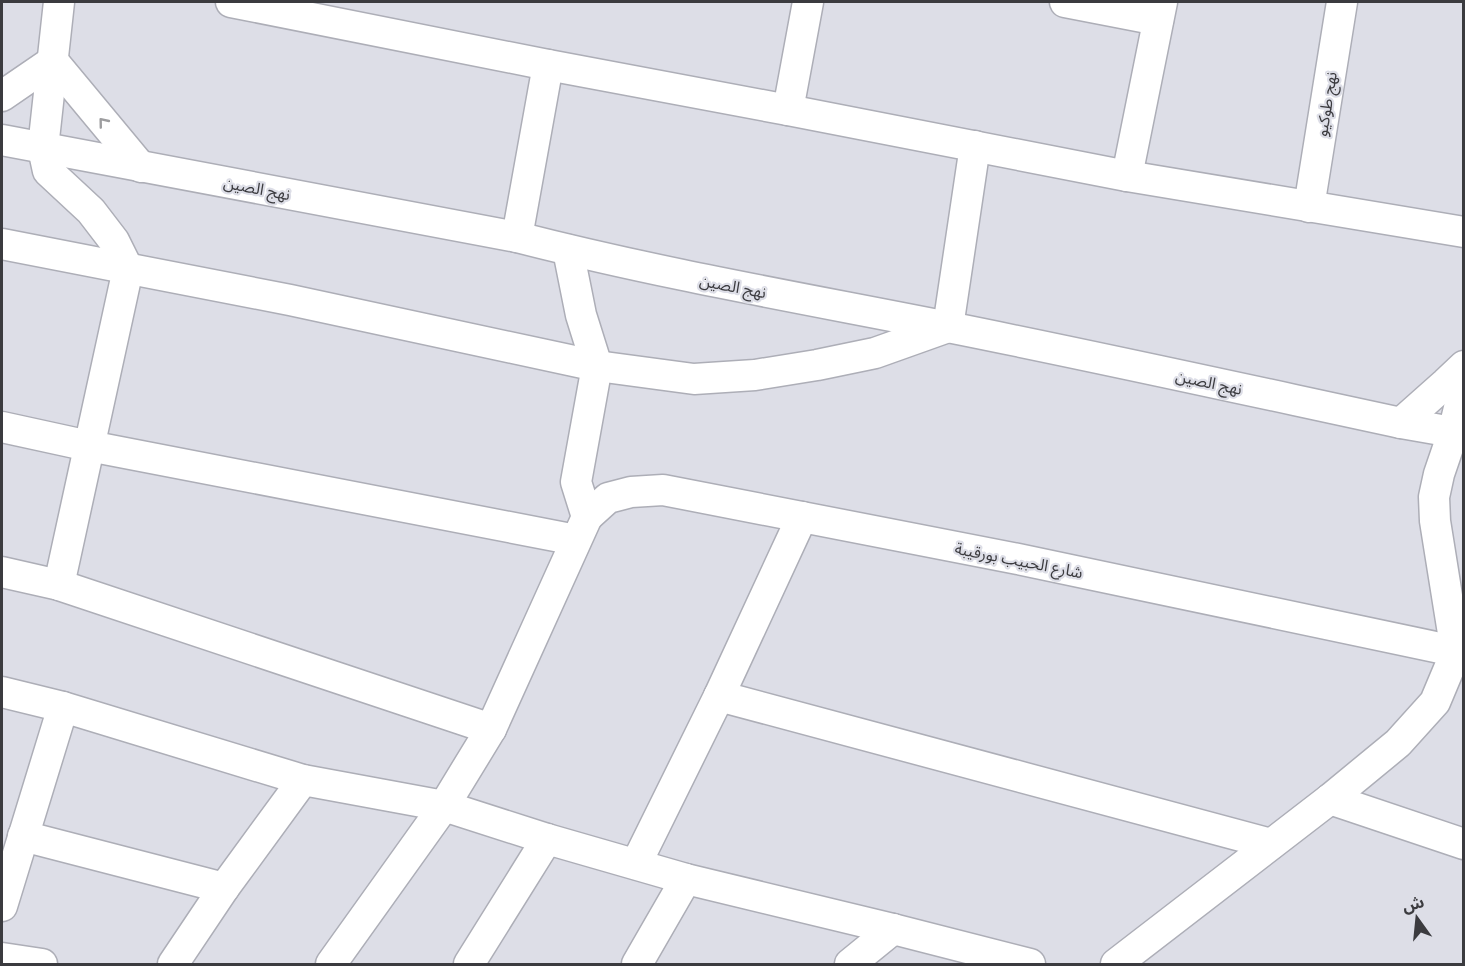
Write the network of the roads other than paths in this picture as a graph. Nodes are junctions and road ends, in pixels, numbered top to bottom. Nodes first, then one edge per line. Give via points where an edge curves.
1 (59, 2) edge
2 (231, 2) edge
3 (808, 2) edge
4 (1065, 2) edge
5 (1342, 2) edge
6 (267, 5) edge
7 (1160, 11) edge
8 (53, 61) junction
9 (548, 65) junction
10 (2, 96) edge
11 (788, 110) junction
12 (2, 140) edge
13 (975, 146) junction
14 (43, 148) junction
15 (141, 167) junction
16 (1127, 176) junction
17 (1309, 207) junction
18 (1464, 232) edge
19 (517, 237) junction
20 (2, 244) edge
21 (568, 250) junction
22 (128, 269) junction
23 (948, 327) junction
24 (597, 366) junction
25 (1464, 366) edge
26 (1464, 387) edge
27 (1401, 423) junction
28 (2, 428) edge
29 (1458, 434) edge
30 (89, 446) junction
31 (802, 517) junction
32 (581, 529) junction
33 (2, 572) edge
34 (59, 585) junction
35 (1460, 653) edge
36 (2, 692) edge
37 (719, 696) junction
38 (63, 706) junction
39 (491, 729) junction
40 (303, 780) junction
41 (1330, 799) junction
42 (444, 806) junction
43 (23, 836) junction
44 (547, 839) junction
45 (1271, 844) junction
46 (1464, 844) edge
47 (636, 864) junction
48 (686, 879) junction
49 (224, 888) junction
50 (2, 906) edge
51 (893, 929) junction
52 (2, 958) edge
53 (42, 964) edge
54 (173, 964) edge
55 (331, 964) edge
56 (469, 964) edge
57 (637, 964) edge
58 (850, 964) edge
59 (1030, 964) edge
60 (1116, 964) edge

1 - 8 street
2 - 6 street
3 - 11 street
4 - 7 street
5 - 17 street, نهج طوكيو
6 - 9 street
7 - 16 street
8 - 10 street
8 - 14 street
15 -> 8 street
9 - 11 street
9 - 19 street
11 - 13 street
12 - 14 street, نهج الصين
13 - 16 street
13 - 23 street
14 - 15 street, نهج الصين
14 - 22 street via 48,171 91,211 114,241
15 - 19 street, نهج الصين
16 - 17 street
17 - 18 street
19 - 21 street, نهج الصين
20 - 22 street
21 - 23 street, نهج الصين
21 - 24 street via 581,315
22 - 24 street
22 - 30 street
23 - 24 street via 875,353 755,375 694,379
23 - 27 street, نهج الصين
24 - 32 street via 576,482
25 - 27 street
26 - 29 street
27 - 29 street, نهج الصين
28 - 30 street
29 - 35 street via 1439,474 1434,496 1435,521
30 - 32 street
30 - 34 street
31 - 32 street, شارع الحبيب بورقيبة via 663,490 608,498
31 - 35 street, شارع الحبيب بورقيبة
31 - 37 street
32 - 39 street
33 - 34 street
34 - 39 street
35 - 41 street via 1435,702 1398,744
36 - 38 street
37 - 45 street
37 - 47 street
38 - 40 street
38 - 43 street
39 - 42 street
40 - 42 street
40 - 49 street
41 - 45 street
41 - 46 street
42 - 44 street
42 - 55 street
43 - 49 street
43 - 50 street
44 - 47 street
44 - 56 street
45 - 60 street
47 - 48 street
48 - 51 street
48 - 57 street
49 - 54 street
51 - 58 street
51 - 59 street
52 - 53 street

